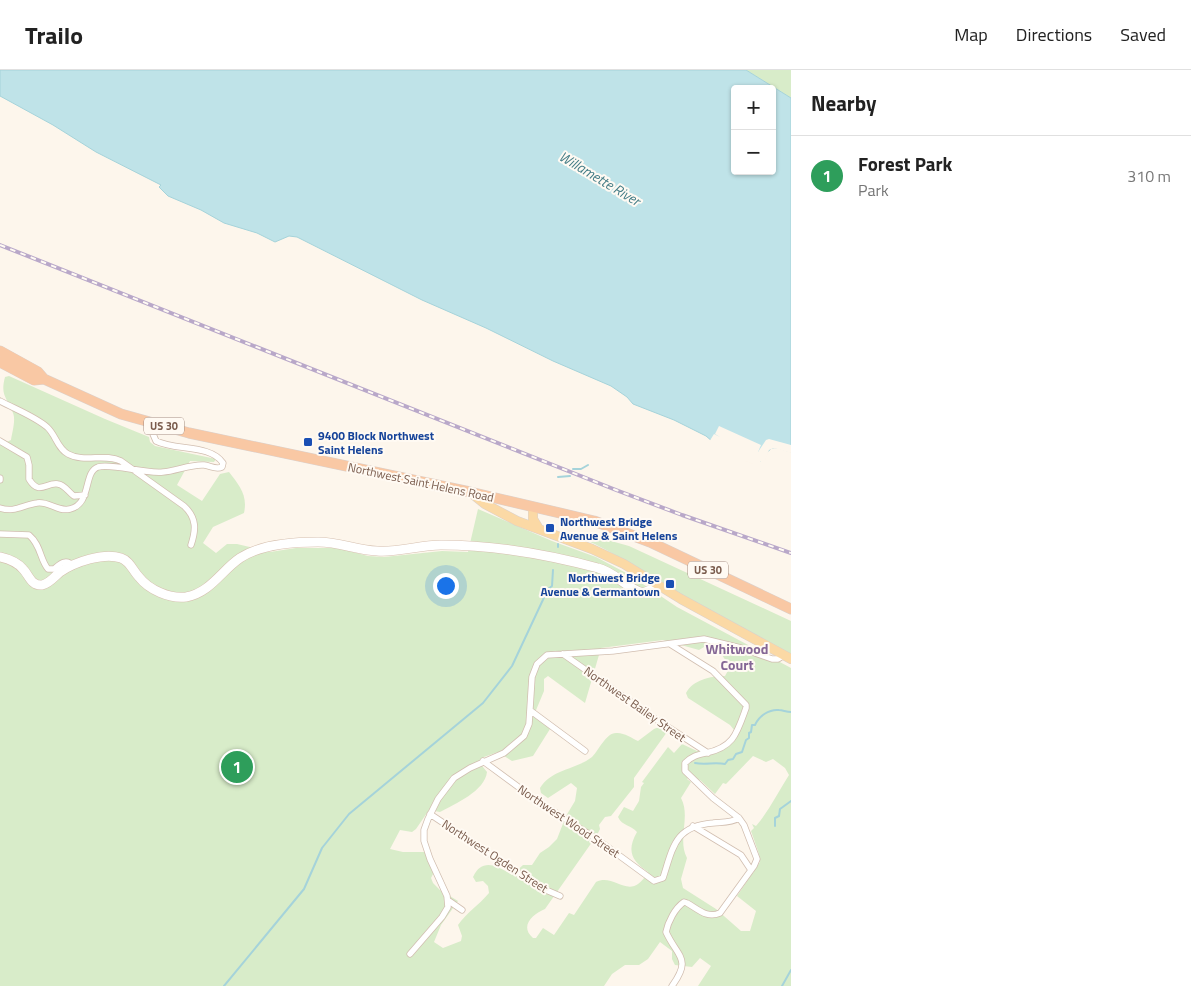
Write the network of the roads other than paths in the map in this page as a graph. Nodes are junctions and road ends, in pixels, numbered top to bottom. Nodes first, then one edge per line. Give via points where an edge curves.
1 (0, 351) edge
2 (0, 362) edge
3 (44, 380) junction
4 (0, 401) edge
5 (154, 424) junction
6 (0, 441) edge
7 (136, 471) junction
8 (470, 492) junction
9 (85, 495) junction
10 (533, 507) junction
11 (0, 508) edge
12 (539, 529) junction
13 (0, 534) edge
14 (191, 545) dead end
15 (0, 557) edge
16 (73, 566) junction
17 (657, 583) junction
18 (791, 609) edge
19 (670, 644) junction
20 (562, 654) junction
21 (787, 657) edge
22 (531, 711) junction
23 (585, 751) dead end
24 (708, 753) junction
25 (483, 761) junction
26 (430, 814) junction
27 (739, 818) junction
28 (693, 826) junction
29 (751, 870) junction
30 (560, 896) dead end
31 (449, 902) junction
32 (462, 910) dead end
33 (410, 954) dead end
34 (672, 986) edge

1 - 3 highway, Northwest Saint Helens Road / US 30 via 38,372
2 - 3 highway, Northwest Saint Helens Road / US 30 via 34,380
3 - 5 highway, Northwest Saint Helens Road / US 30 via 121,414
4 - 7 street via 47,426 69,455 114,458
5 - 7 street via 154,438 158,442 214,454 223,465 219,469 204,465 161,472
5 - 8 highway, Northwest Saint Helens Road / US 30
6 - 9 street via 27,457 29,479 34,486 41,488 58,484 74,496
7 - 9 street via 105,466 95,468
7 - 14 street via 188,510 195,527
8 - 10 highway, Northwest Saint Helens Road / US 30
8 - 12 main road via 485,504
9 - 11 street via 79,504 69,509 58,510 41,502 16,510
10 - 12 main road via 533,519
10 - 18 highway, Northwest Saint Helens Road / US 30 via 594,521 650,542
12 - 17 main road via 611,557
13 - 16 street via 29,535 48,569 66,562
15 - 16 main road via 15,562 32,582 40,585
16 - 17 main road via 106,556 122,558 142,582 154,590 186,597 205,590 251,552 288,544 341,544 378,552 418,547 496,547 597,568 644,593
17 - 21 main road
19 - 20 street
19 - 21 street via 704,639 772,659
19 - 24 street via 713,671 746,705 736,735 728,746
20 - 22 street via 547,655 537,664 532,677
20 - 24 street, Northwest Bailey Street
22 - 23 street
22 - 25 street via 524,736 504,753
24 - 27 street via 691,757 685,763 685,771
25 - 26 street via 454,778
25 - 28 street, Northwest Wood Street via 654,881 663,878 677,839
26 - 30 street, Northwest Ogden Street via 539,887
26 - 31 street via 424,841
27 - 28 street
27 - 29 street via 757,859
28 - 29 street via 741,854
29 - 34 street via 717,915 707,915 684,902 679,906 666,932 683,964
31 - 32 street
31 - 33 street via 442,917

